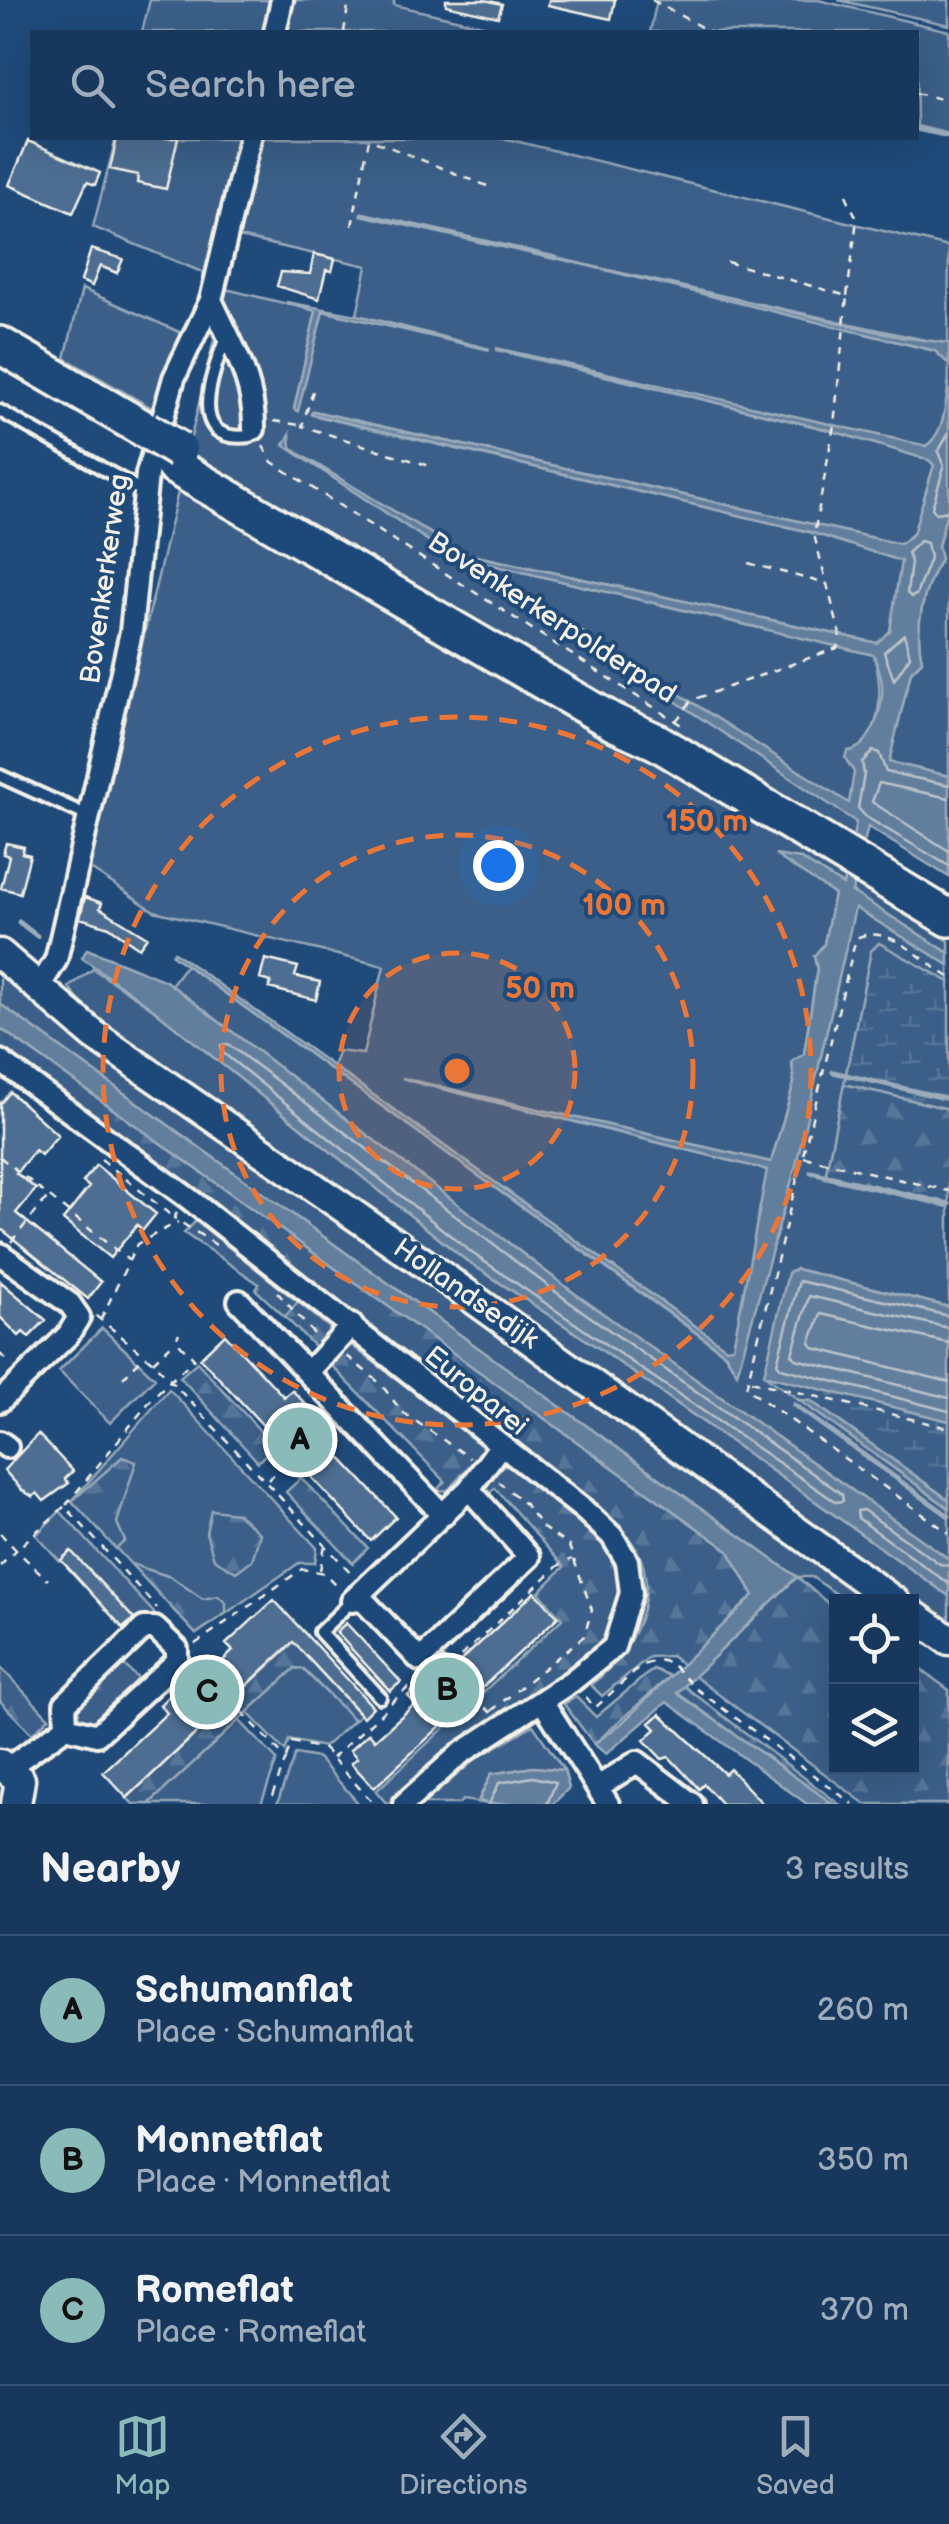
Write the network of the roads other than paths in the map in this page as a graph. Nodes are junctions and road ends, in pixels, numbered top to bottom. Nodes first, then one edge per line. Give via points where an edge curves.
1 (282, 0) edge
2 (275, 30) edge
3 (250, 140) edge
4 (211, 300) junction
5 (227, 335) junction
6 (0, 345) edge
7 (0, 369) edge
8 (0, 411) edge
9 (254, 424) joint
10 (144, 439) junction
11 (144, 492) junction
12 (0, 776) edge
13 (89, 817) junction
14 (949, 918) edge
15 (0, 954) edge
16 (39, 986) junction
17 (0, 1061) edge
18 (0, 1254) edge
19 (239, 1302) dead end
20 (352, 1325) junction
21 (308, 1372) junction
22 (0, 1400) edge
23 (500, 1446) junction
24 (468, 1488) junction
25 (443, 1515) junction
26 (884, 1594) edge
27 (359, 1595) junction
28 (919, 1619) edge
29 (949, 1640) edge
30 (380, 1697) dead end
31 (542, 1701) junction
32 (58, 1733) junction
33 (15, 1786) edge
34 (603, 1796) edge
35 (404, 1804) edge
36 (692, 1804) edge

1 - 2 street
3 - 4 street, Bovenkerkerweg
4 - 5 street
4 - 11 street, Bovenkerkerweg via 174,378
5 - 9 street via 246,372
5 - 9 lane via 206,408 216,428 234,438 250,436
6 - 10 highway
7 - 10 highway
8 - 11 lane
10 - 14 highway via 613,722 666,732
11 - 13 street, Bovenkerkerweg via 131,632
12 - 13 lane
13 - 16 street, Bovenkerkerweg via 56,960
15 - 16 street, Hollandsedijk
16 - 26 street, Hollandsedijk via 94,1035
17 - 20 street, Europarei
18 - 22 street via 79,1317
19 - 21 street
20 - 21 street
20 - 23 street, Europarei
21 - 25 street
23 - 24 street
23 - 31 street, Europarei via 584,1510 627,1560 631,1593 614,1647
24 - 25 street
24 - 27 street via 529,1556 420,1660
25 - 27 street
27 - 30 lane via 320,1632
28 - 29 street
31 - 34 street
31 - 35 street, Europarei via 460,1754
32 - 32 street via 98,1735 177,1649 155,1628 144,1628 65,1704
32 - 33 street
34 - 36 street via 637,1762

